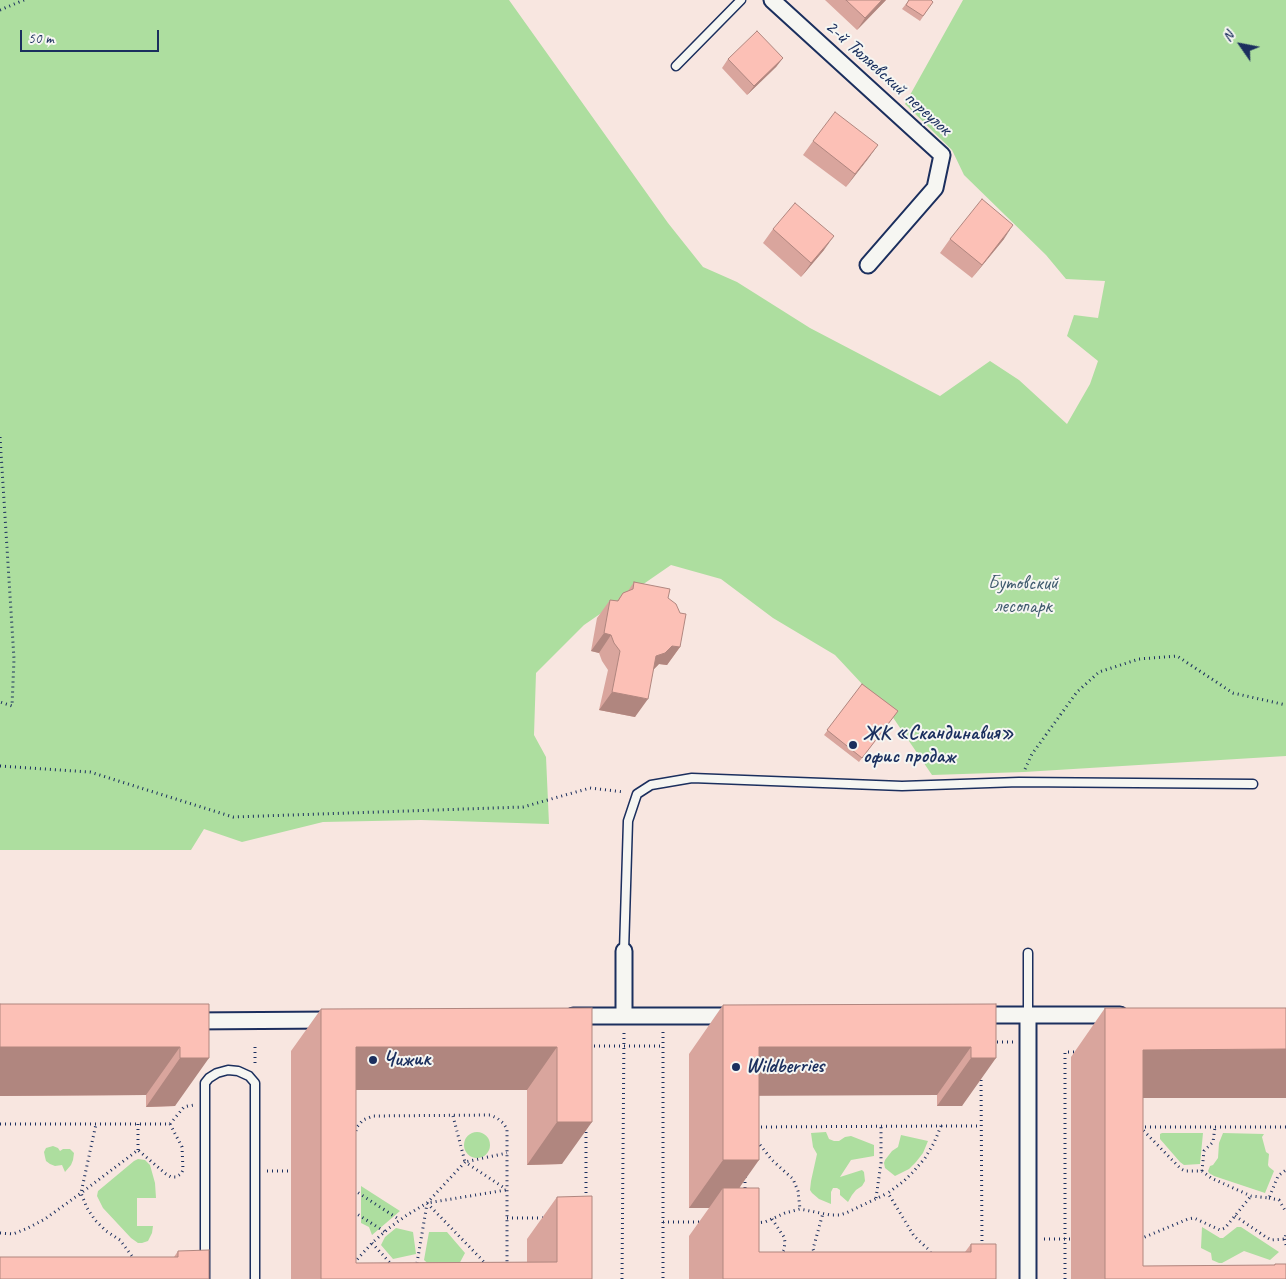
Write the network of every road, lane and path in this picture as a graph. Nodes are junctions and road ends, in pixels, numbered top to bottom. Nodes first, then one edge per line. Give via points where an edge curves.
1 (24, 0) edge
2 (741, 0) edge
3 (772, 0) edge
4 (0, 10) edge
5 (676, 66) dead end
6 (868, 265) dead end
7 (0, 437) edge
8 (0, 702) edge
9 (1286, 705) edge
10 (0, 766) edge
11 (1019, 782) junction
12 (1253, 784) dead end
13 (590, 788) dead end
14 (624, 950) joint
15 (1028, 953) dead end
16 (1028, 1015) junction
17 (1137, 1015) edge
18 (624, 1016) junction
19 (746, 1016) edge
20 (960, 1016) edge
21 (556, 1017) edge
22 (350, 1020) edge
23 (174, 1021) edge
24 (990, 1042) edge
25 (1028, 1042) junction
26 (586, 1046) edge
27 (624, 1046) junction
28 (1085, 1052) dead end
29 (981, 1071) edge
30 (180, 1112) dead end
31 (453, 1116) junction
32 (586, 1122) edge
33 (0, 1124) edge
34 (96, 1124) junction
35 (138, 1124) junction
36 (170, 1124) junction
37 (880, 1126) junction
38 (941, 1126) junction
39 (981, 1126) junction
40 (752, 1127) edge
41 (1140, 1127) junction
42 (1215, 1127) junction
43 (1286, 1127) edge
44 (354, 1136) edge
45 (753, 1136) edge
46 (1140, 1136) edge
47 (138, 1150) junction
48 (507, 1153) junction
49 (465, 1162) junction
50 (1286, 1170) edge
51 (255, 1171) junction
52 (300, 1171) dead end
53 (1202, 1171) junction
54 (745, 1175) edge
55 (507, 1190) junction
56 (81, 1193) junction
57 (888, 1193) junction
58 (745, 1194) edge
59 (1251, 1196) junction
60 (354, 1197) edge
61 (1269, 1198) junction
62 (876, 1199) junction
63 (427, 1203) junction
64 (354, 1204) edge
65 (586, 1208) edge
66 (800, 1209) junction
67 (1285, 1209) edge
68 (354, 1212) junction
69 (823, 1213) junction
70 (1235, 1216) junction
71 (507, 1218) junction
72 (553, 1218) dead end
73 (772, 1219) junction
74 (354, 1220) edge
75 (400, 1220) junction
76 (663, 1222) junction
77 (708, 1222) dead end
78 (750, 1222) edge
79 (384, 1232) junction
80 (0, 1233) edge
81 (1286, 1234) edge
82 (1028, 1239) junction
83 (1065, 1239) junction
84 (1081, 1239) dead end
85 (1285, 1239) junction
86 (372, 1243) junction
87 (1286, 1246) edge
88 (1140, 1247) edge
89 (982, 1253) edge
90 (354, 1254) edge
91 (779, 1258) edge
92 (934, 1258) edge
93 (820, 1259) edge
94 (392, 1265) edge
95 (488, 1265) edge
96 (138, 1266) edge
97 (422, 1267) edge
98 (507, 1273) edge
99 (205, 1279) edge
100 (255, 1279) edge
101 (622, 1279) edge
102 (663, 1279) edge
103 (1028, 1279) edge
104 (1065, 1279) edge

1 - 4 path
2 - 5 lane
3 - 6 street, 2-й Тюляевский переулок via 942,155 935,188
7 - 8 path via 14,659 12,706
9 - 11 path via 1233,693 1177,656 1139,659 1099,672 1077,692 1032,754
10 - 13 path via 90,772 233,817 523,807
11 - 12 lane
11 - 14 lane via 902,786 692,778 651,785 636,794 628,821
14 - 18 street
15 - 16 lane
16 - 17 street
16 - 20 street
16 - 25 street
18 - 19 street
18 - 21 street
18 - 27 path
22 - 23 street
24 - 25 path
25 - 82 street
26 - 27 path
27 - 76 path via 663,1046
27 - 101 path
28 - 83 path via 1066,1052
29 - 39 path
30 - 36 path
31 - 44 path via 373,1116 363,1120
31 - 48 path via 490,1116 503,1122 507,1129
31 - 49 path
32 - 65 path
33 - 34 path
34 - 35 path
34 - 56 path
35 - 36 path
35 - 47 path
36 - 47 path via 182,1147 181,1174 171,1177
37 - 38 path
37 - 40 path
37 - 62 path via 881,1163
38 - 39 path
38 - 57 path via 925,1158
39 - 89 path
41 - 42 path
41 - 46 path
41 - 53 path via 1181,1169 1186,1172
42 - 43 path
42 - 53 path via 1213,1142 1204,1150
45 - 66 path via 772,1160 794,1179
47 - 56 path
48 - 49 path
48 - 55 path
49 - 55 path
49 - 63 path
50 - 61 path via 1278,1176
51 - 52 path
51 - 99 lane via 255,1083 238,1070 216,1073 205,1083
51 - 100 lane
53 - 59 path
54 - 58 path
55 - 63 path
55 - 71 path
56 - 80 path via 28,1228 13,1234
56 - 96 path via 95,1220 120,1240
57 - 62 path
57 - 92 path via 914,1236
59 - 61 path
59 - 70 path
60 - 75 path via 354,1189
61 - 67 path via 1280,1200
62 - 69 path via 846,1213
63 - 75 path
63 - 95 path
63 - 97 path via 416,1263
64 - 68 path
66 - 69 path
66 - 73 path
68 - 74 path
68 - 79 path
69 - 93 path via 813,1250
70 - 85 path via 1266,1238
70 - 88 path via 1220,1230 1194,1218 1188,1219 1140,1239
71 - 72 path
71 - 98 path
73 - 78 path via 762,1223
73 - 91 path via 785,1242
75 - 79 path
76 - 77 path
76 - 102 path
79 - 86 path
81 - 85 path
82 - 83 path
82 - 103 street
83 - 84 path
83 - 104 path
85 - 87 path
86 - 90 path via 354,1263
86 - 94 path

